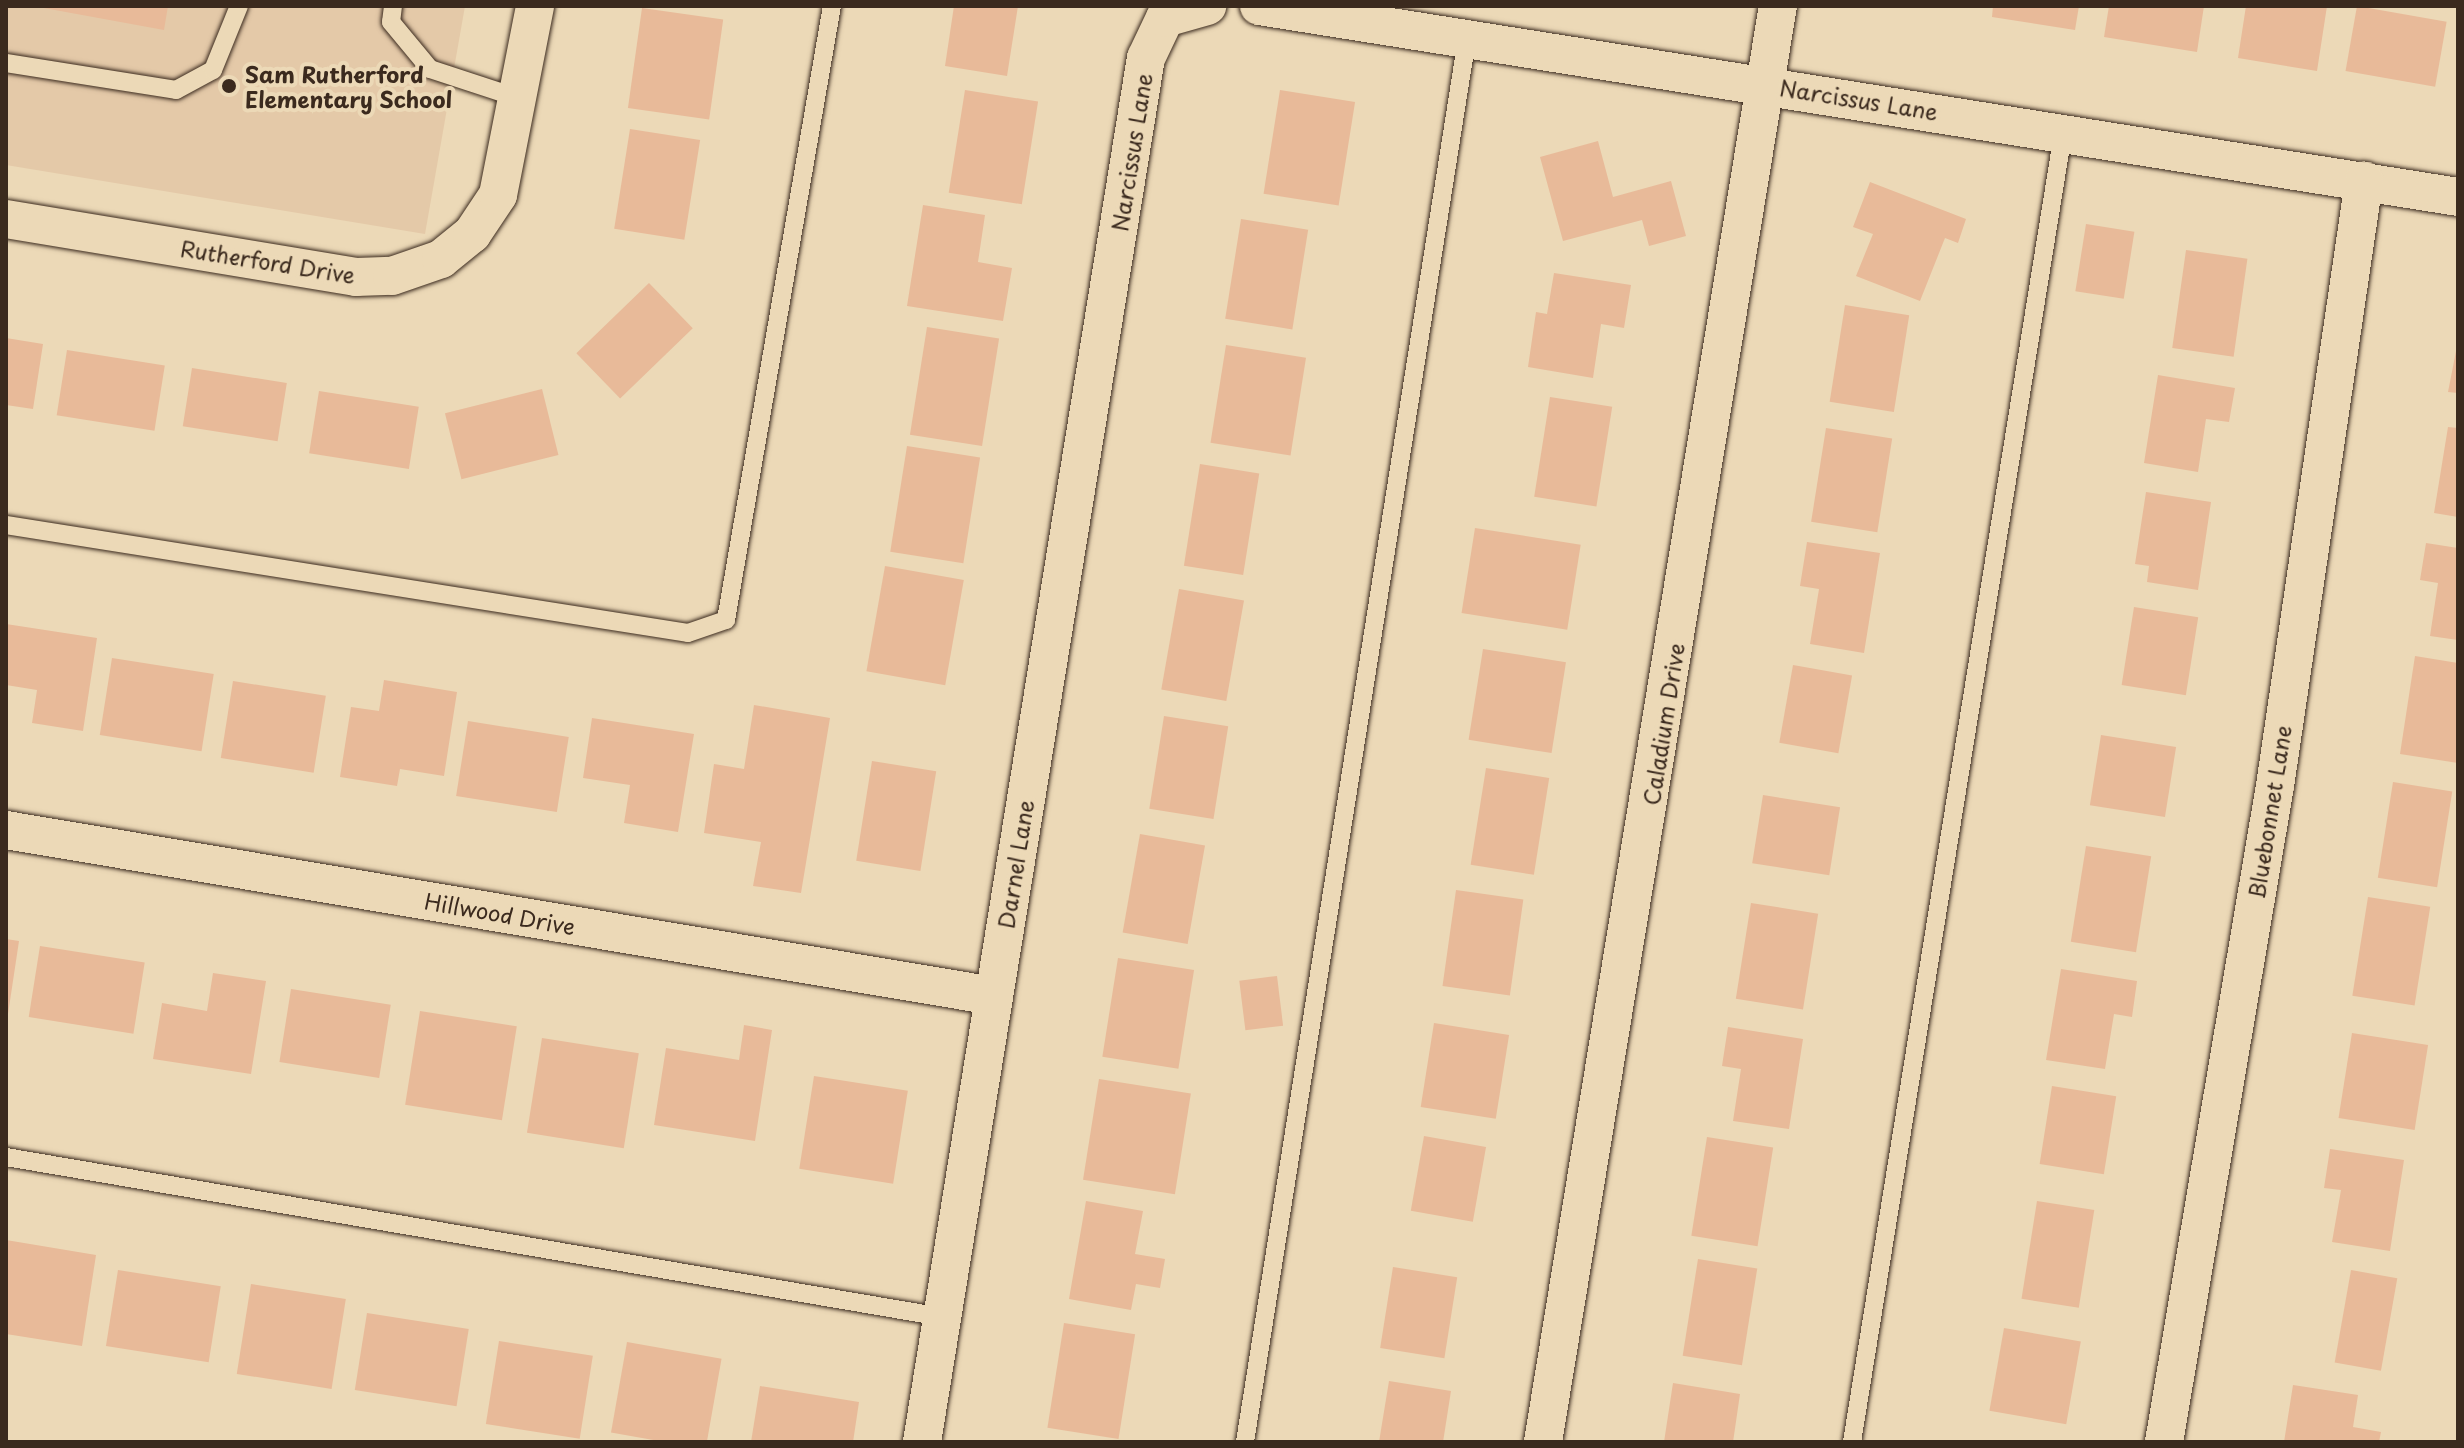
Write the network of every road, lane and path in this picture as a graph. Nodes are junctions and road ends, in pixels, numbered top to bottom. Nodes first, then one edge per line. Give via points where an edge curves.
1 (239, 6) edge
2 (393, 6) edge
3 (535, 6) edge
4 (832, 6) edge
5 (1207, 6) edge
6 (1259, 6) edge
7 (1778, 6) edge
8 (1467, 38) junction
9 (6, 63) edge
10 (1765, 84) junction
11 (518, 98) junction
12 (2063, 133) junction
13 (2364, 181) junction
14 (2458, 197) edge
15 (6, 219) edge
16 (1109, 286) joint
17 (6, 525) edge
18 (6, 830) edge
19 (994, 996) junction
20 (6, 1157) edge
21 (942, 1317) junction
22 (922, 1442) edge
23 (1245, 1442) edge
24 (1543, 1442) edge
25 (1852, 1442) edge
26 (2164, 1442) edge

1 - 9 lane via 213,70 176,90
2 - 11 lane via 391,22 430,69
3 - 11 street, Rutherford Drive
4 - 17 lane via 726,620 688,633
5 - 16 street, Narcissus Lane via 1165,18 1146,58
6 - 8 street, Narcissus Lane
7 - 10 street, Caladium Drive
8 - 10 street, Narcissus Lane
8 - 23 lane
10 - 12 street, Narcissus Lane
10 - 24 street, Caladium Drive
11 - 15 street, Rutherford Drive via 498,195 472,234 441,259 392,276 356,277
12 - 13 street, Narcissus Lane
12 - 25 lane
13 - 14 street, Narcissus Lane
13 - 26 street, Bluebonnet Lane via 2275,786
16 - 19 street, Darnel Lane
18 - 19 street, Hillwood Drive
19 - 21 street, Darnel Lane
20 - 21 lane
21 - 22 street, Darnel Lane

